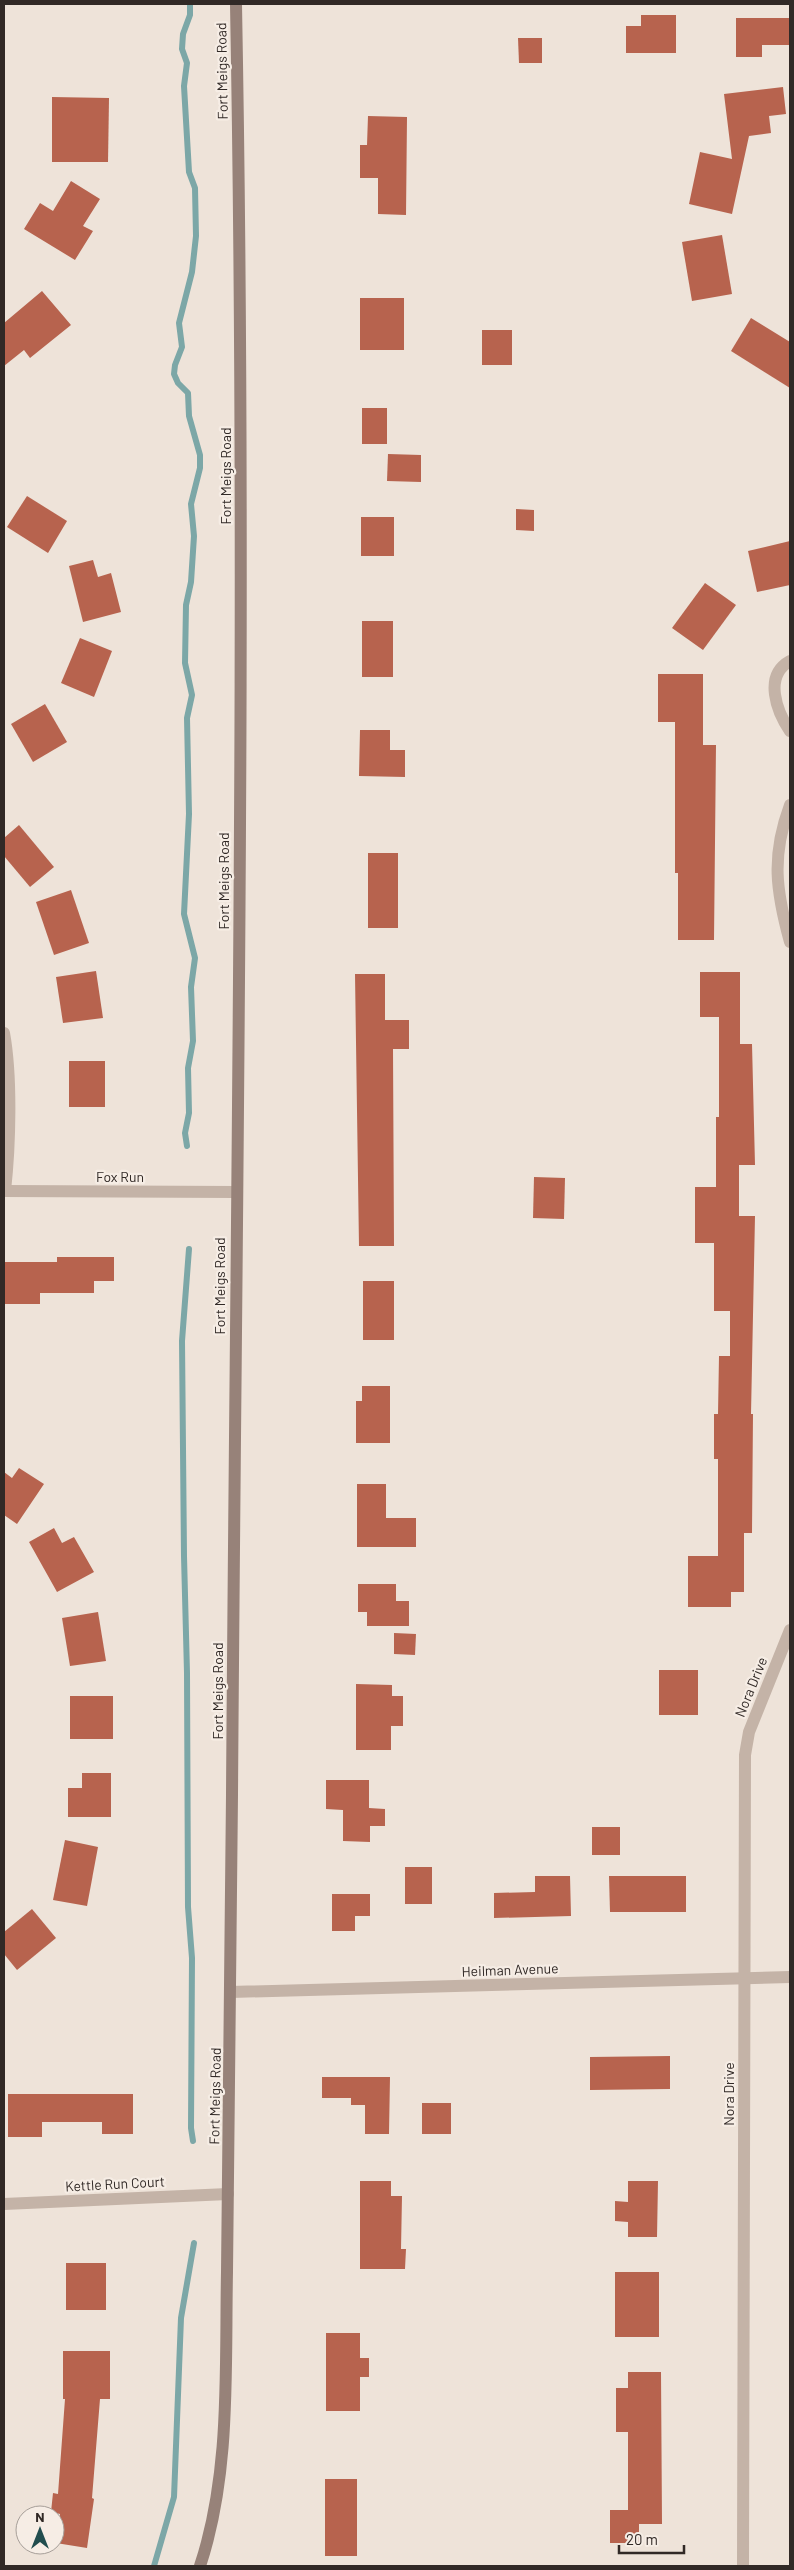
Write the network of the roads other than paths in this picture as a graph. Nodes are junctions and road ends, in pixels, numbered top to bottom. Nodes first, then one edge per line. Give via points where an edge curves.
1 (236, 4) edge
2 (790, 661) edge
3 (790, 731) edge
4 (790, 805) edge
5 (790, 942) edge
6 (4, 1033) edge
7 (5, 1191) edge
8 (236, 1192) junction
9 (790, 1630) edge
10 (790, 1977) edge
11 (745, 1978) junction
12 (231, 1992) junction
13 (228, 2194) junction
14 (4, 2204) edge
15 (200, 2566) edge
16 (743, 2566) edge

1 - 8 street, Fort Meigs Road via 241,402
2 - 3 street via 784,664 777,676 774,689 780,717
4 - 5 street via 778,859 779,899
6 - 7 street via 8,1078
7 - 8 street, Fox Run
8 - 12 street, Fort Meigs Road
9 - 11 street, Nora Drive via 749,1732 745,1755
10 - 11 street, Heilman Avenue
11 - 12 street, Heilman Avenue
11 - 16 street, Nora Drive
12 - 13 street, Fort Meigs Road
13 - 14 street, Kettle Run Court
13 - 15 street, Fort Meigs Road via 222,2437 216,2502

